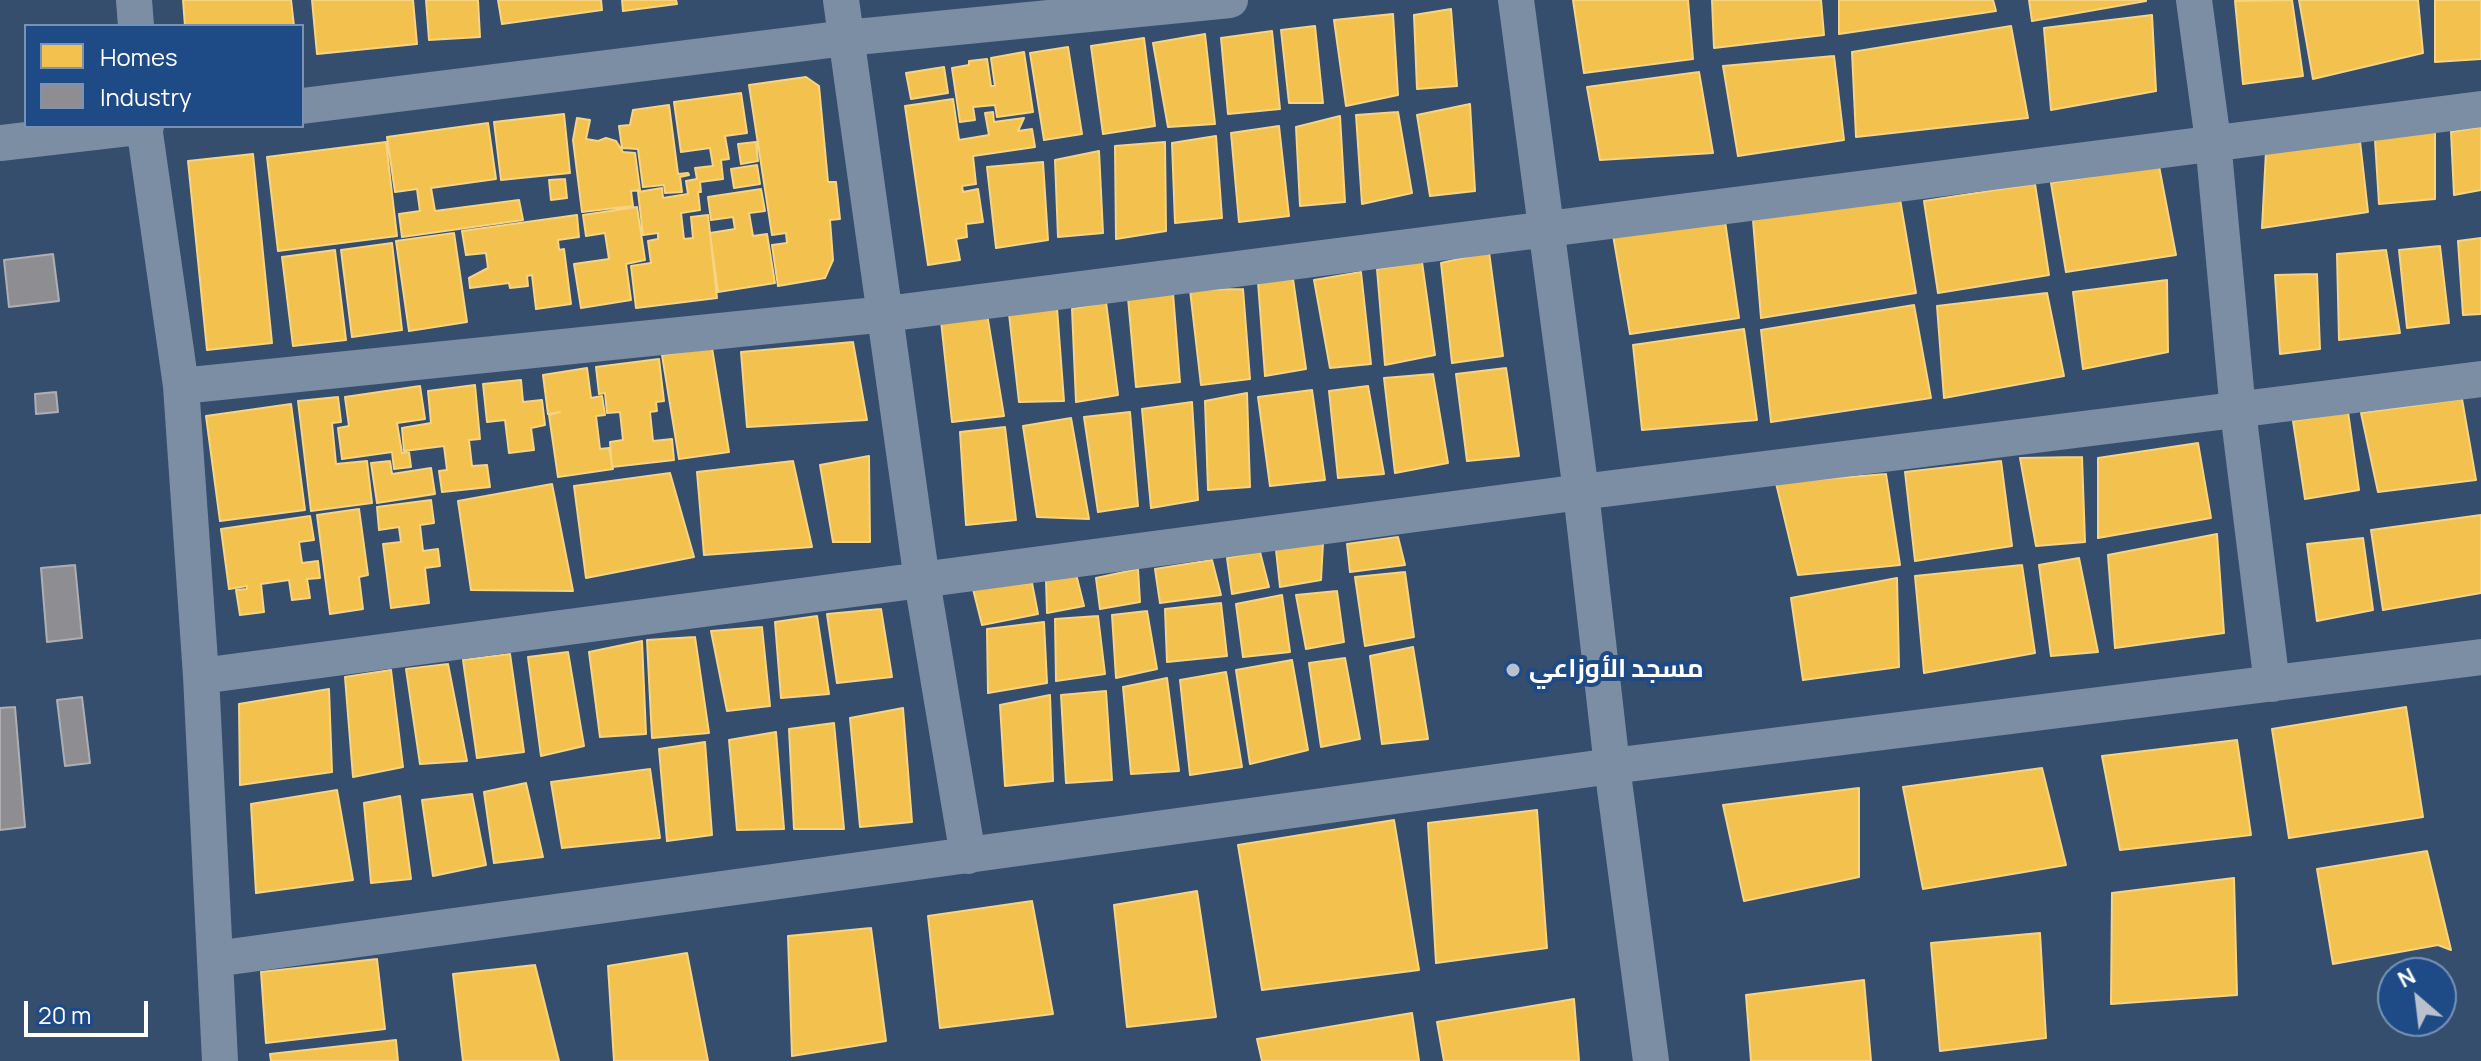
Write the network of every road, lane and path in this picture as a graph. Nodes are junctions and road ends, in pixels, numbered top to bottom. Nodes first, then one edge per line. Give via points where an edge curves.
1 (134, 0) edge
2 (841, 0) edge
3 (1230, 0) edge
4 (1516, 0) edge
5 (2194, 0) edge
6 (136, 24) edge
7 (846, 38) junction
8 (304, 106) edge
9 (2481, 109) edge
10 (128, 128) edge
11 (145, 128) edge
12 (2213, 141) junction
13 (0, 143) edge
14 (1545, 231) junction
15 (886, 314) junction
16 (2481, 379) edge
17 (181, 386) junction
18 (2238, 411) junction
19 (1581, 492) junction
20 (922, 581) junction
21 (2481, 657) edge
22 (201, 676) junction
23 (2272, 684) junction
24 (1612, 766) junction
25 (968, 856) junction
26 (215, 959) junction
27 (220, 1061) edge
28 (1651, 1061) edge

1 - 6 street
2 - 7 street
3 - 7 street
4 - 14 street
5 - 12 street
7 - 8 street
7 - 15 street
9 - 12 street
10 - 13 street
11 - 17 street
12 - 14 street
12 - 18 street
14 - 15 street
14 - 19 street
15 - 17 street
15 - 20 street
16 - 18 street
17 - 22 street
18 - 19 street
18 - 23 street
19 - 20 street
19 - 24 street
20 - 22 street
20 - 25 street
21 - 23 street
22 - 26 street
23 - 24 street
24 - 25 street
24 - 28 street
25 - 26 street
26 - 27 street

